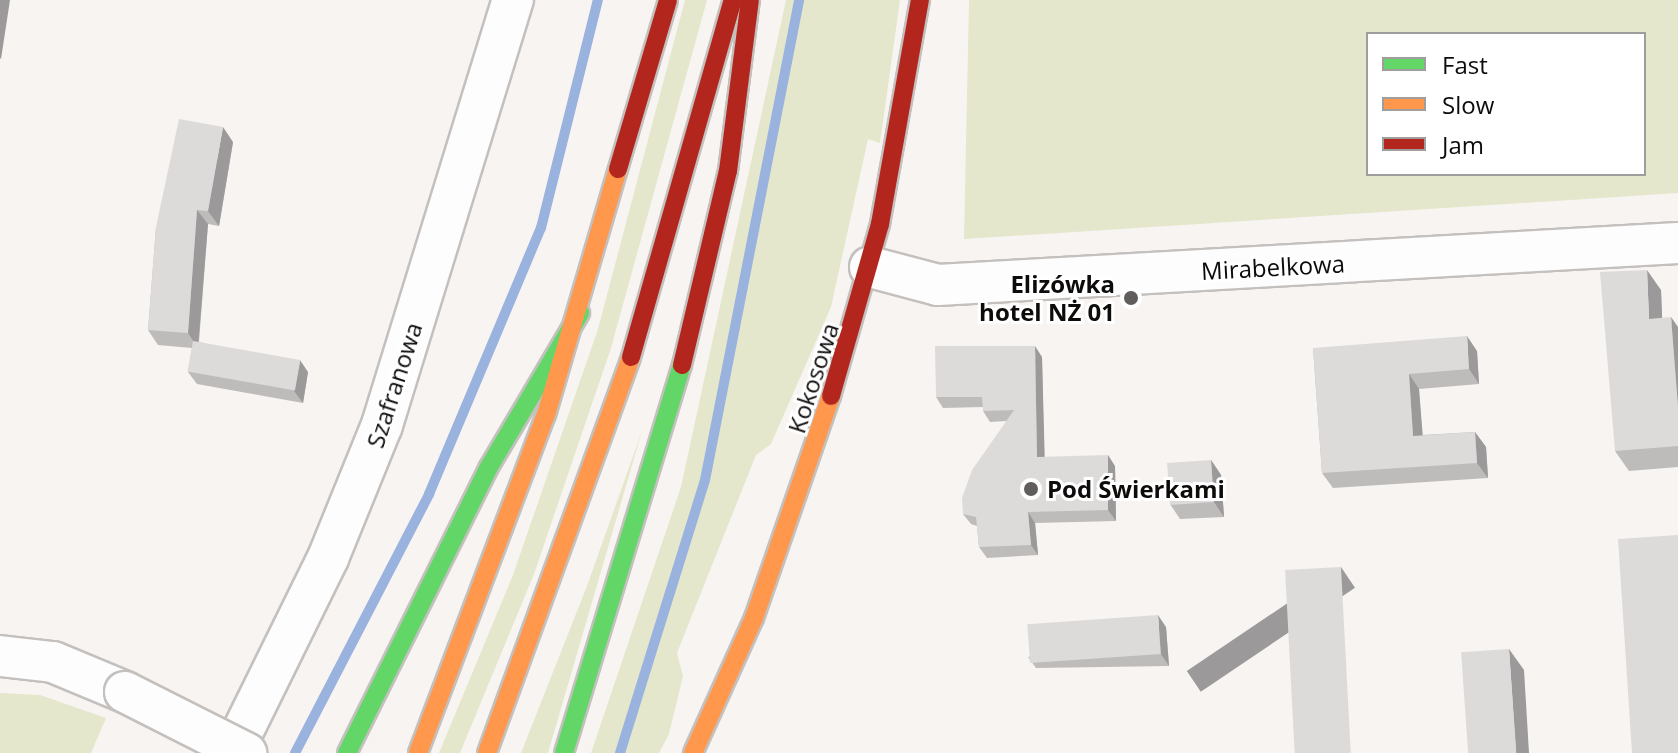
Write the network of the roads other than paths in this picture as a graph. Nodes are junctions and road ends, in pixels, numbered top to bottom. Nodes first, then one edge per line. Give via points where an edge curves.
1 (513, 0) edge
2 (668, 0) edge
3 (733, 0) edge
4 (750, 0) edge
5 (920, 0) edge
6 (1678, 243) edge
7 (870, 267) junction
8 (580, 313) junction
9 (0, 656) edge
10 (232, 753) edge
11 (246, 753) edge
12 (347, 753) edge
13 (418, 753) edge
14 (487, 753) edge
15 (564, 753) edge
16 (693, 753) edge

1 - 10 street, Szafranowa via 382,425 328,558
2 - 8 main road
3 - 14 main road via 630,359
4 - 15 main road via 728,171 672,405
5 - 7 main road, Kokosowa
6 - 7 street, Mirabelkowa via 938,285
7 - 16 main road, Kokosowa via 788,530
8 - 12 main road via 440,559
8 - 13 main road
9 - 11 street, bridge via 53,662

